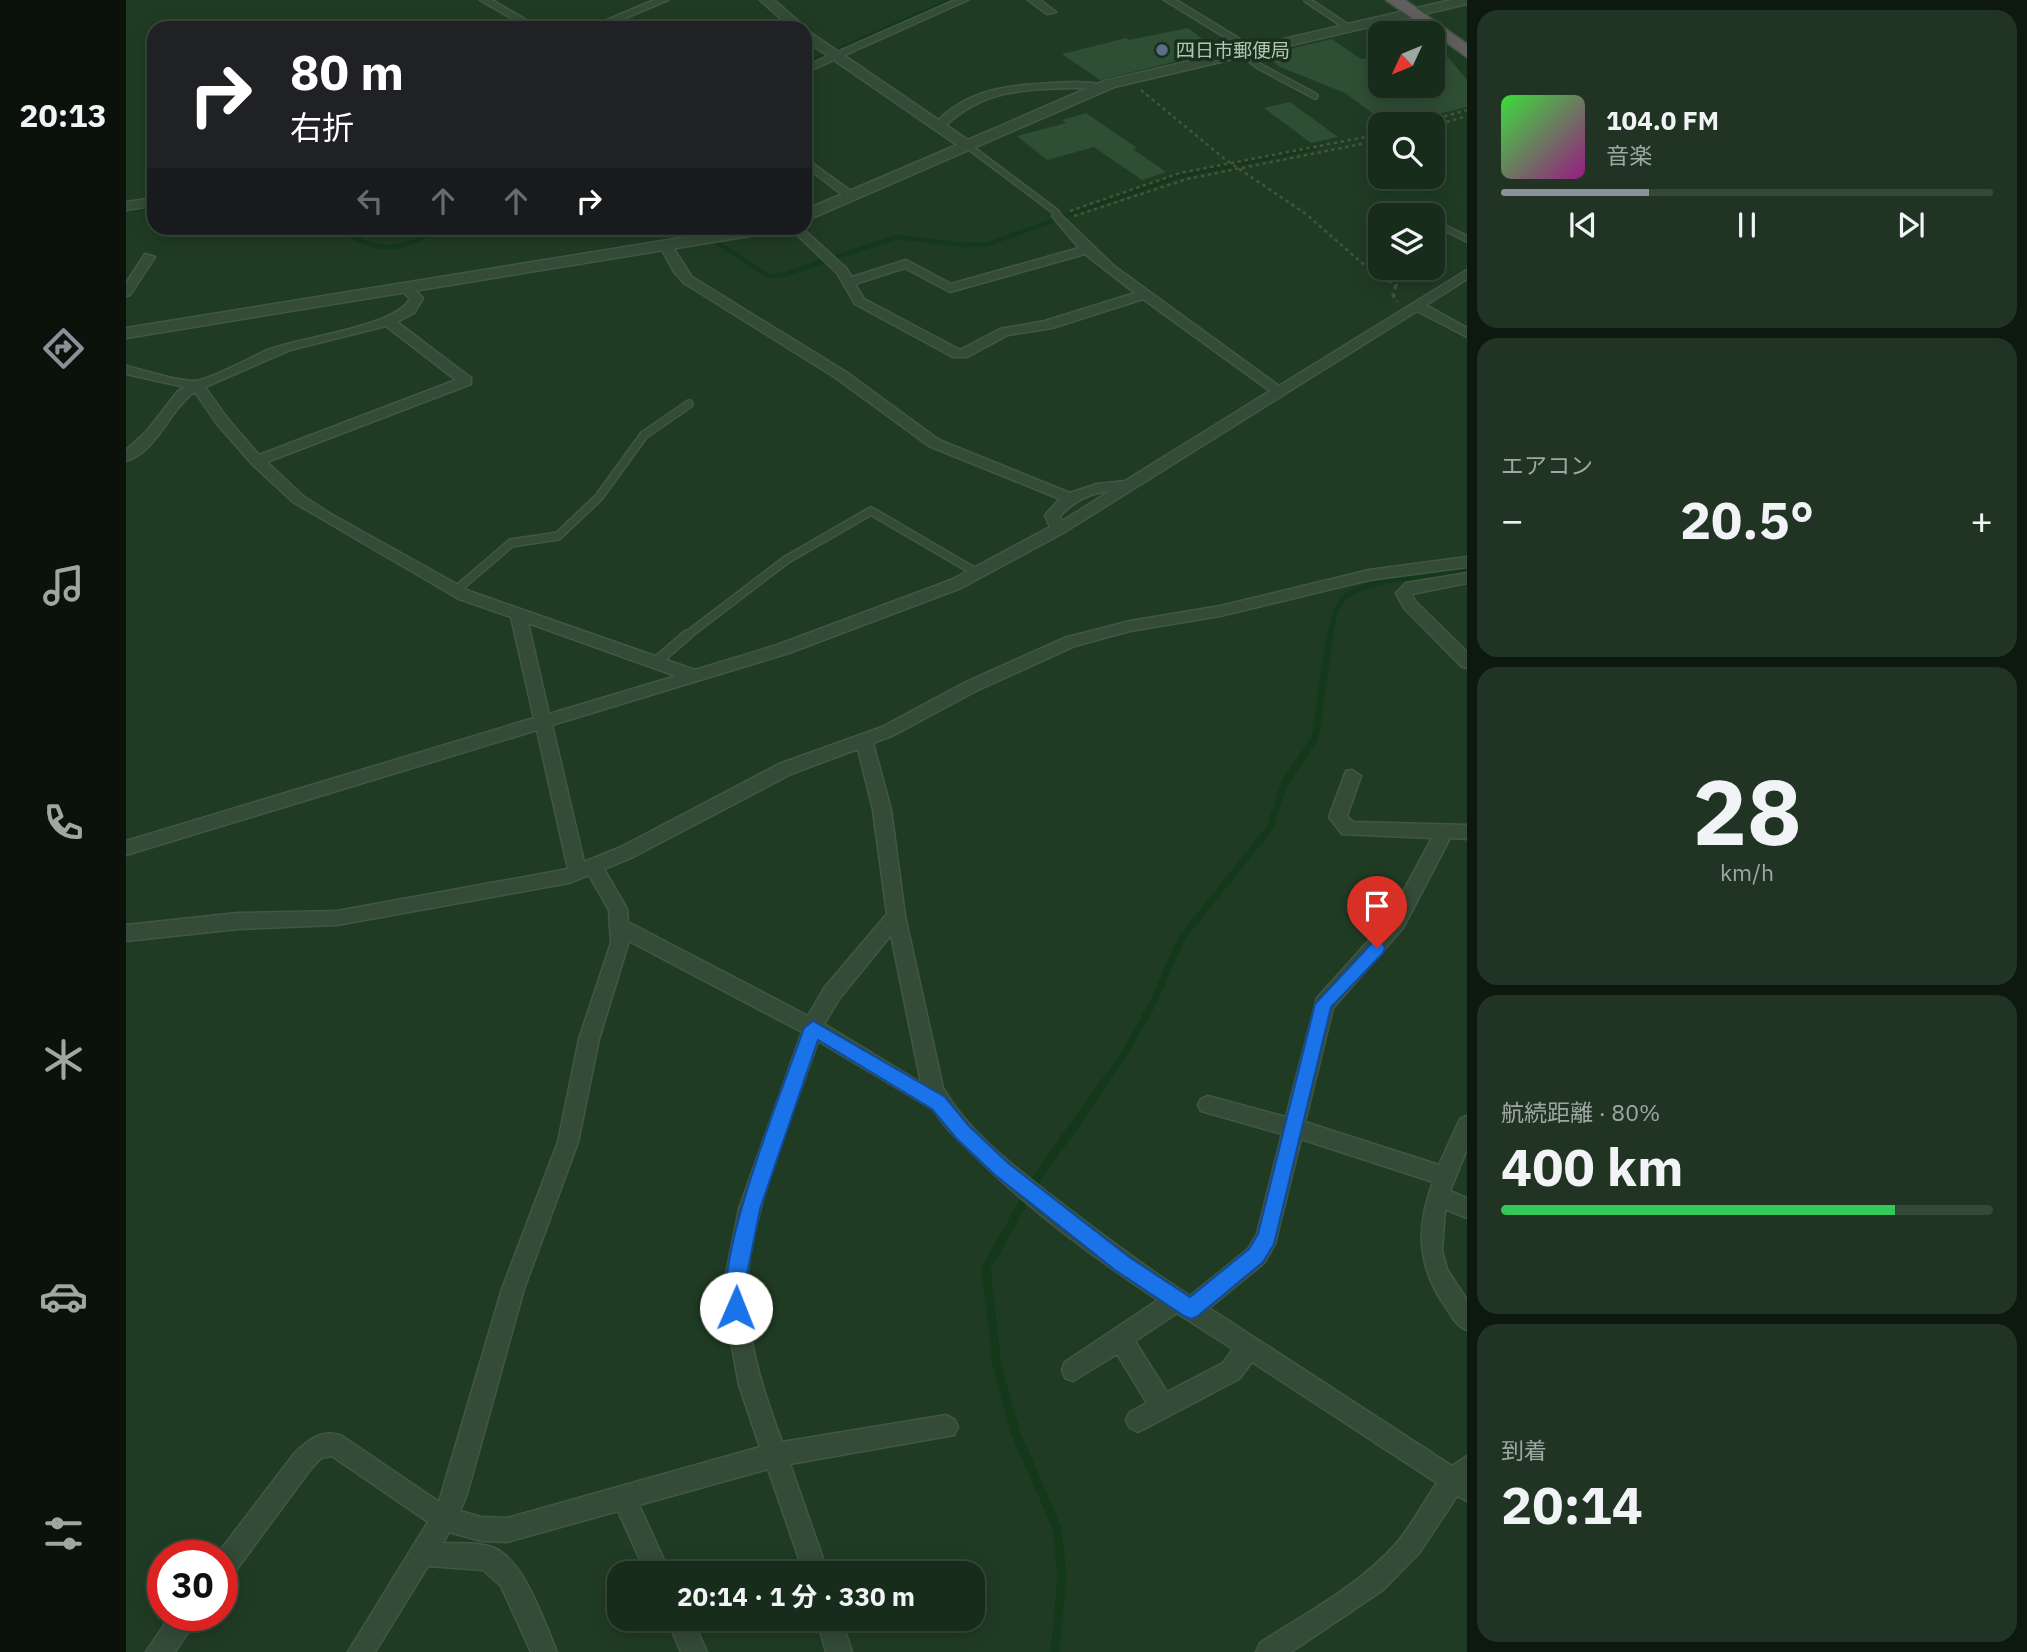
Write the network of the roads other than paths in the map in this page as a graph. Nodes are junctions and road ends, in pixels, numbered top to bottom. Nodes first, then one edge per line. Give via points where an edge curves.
1 (485, 0) edge
2 (663, 0) edge
3 (766, 0) edge
4 (963, 0) edge
5 (1032, 0) edge
6 (1169, 0) edge
7 (1307, 0) edge
8 (1394, 0) edge
9 (1467, 0) edge
10 (1051, 12) dead end
11 (1411, 13) junction
12 (522, 21) edge
13 (610, 21) edge
14 (791, 21) edge
15 (1349, 28) junction
16 (812, 39) edge
17 (1247, 51) junction
18 (1467, 52) edge
19 (835, 57) junction
20 (812, 67) edge
21 (1099, 87) junction
22 (1315, 96) dead end
23 (939, 126) junction
24 (968, 146) junction
25 (812, 166) edge
26 (851, 196) junction
27 (147, 203) edge
28 (126, 206) edge
29 (812, 213) edge
30 (1059, 216) joint
31 (1445, 228) edge
32 (728, 235) edge
33 (803, 235) edge
34 (1467, 239) edge
35 (666, 246) junction
36 (1088, 249) junction
37 (149, 257) dead end
38 (1467, 274) edge
39 (848, 282) junction
40 (406, 288) junction
41 (126, 292) edge
42 (1143, 295) junction
43 (1413, 308) junction
44 (388, 321) junction
45 (126, 333) edge
46 (1467, 333) edge
47 (126, 370) edge
48 (197, 385) junction
49 (1279, 393) junction
50 (689, 404) dead end
51 (126, 457) edge
52 (257, 461) junction
53 (1130, 486) junction
54 (1070, 498) junction
55 (1058, 530) junction
56 (1467, 562) edge
57 (977, 573) junction
58 (1467, 578) edge
59 (456, 591) junction
60 (519, 617) junction
61 (657, 661) junction
62 (1467, 662) edge
63 (692, 675) junction
64 (543, 720) junction
65 (864, 740) junction
66 (1352, 776) dead end
67 (1467, 832) edge
68 (1444, 833) junction
69 (126, 848) edge
70 (586, 870) junction
71 (896, 916) junction
72 (620, 927) junction
73 (126, 933) edge
74 (813, 1028) junction
75 (939, 1103) junction
76 (1208, 1105) dead end
77 (1467, 1125) edge
78 (1294, 1128) junction
79 (1442, 1187) junction
80 (1467, 1208) edge
81 (1184, 1304) junction
82 (1467, 1319) edge
83 (1120, 1338) junction
84 (1249, 1347) junction
85 (1073, 1370) dead end
86 (1163, 1407) junction
87 (1138, 1420) dead end
88 (946, 1427) dead end
89 (775, 1455) junction
90 (1462, 1479) edge
91 (623, 1496) junction
92 (444, 1519) junction
93 (238, 1547) edge
94 (423, 1554) junction
95 (653, 1561) edge
96 (812, 1561) edge
97 (175, 1631) edge
98 (684, 1631) edge
99 (833, 1631) edge
100 (159, 1652) edge
101 (361, 1652) edge
102 (544, 1652) edge
103 (694, 1652) edge
104 (839, 1652) edge
105 (1269, 1652) edge

1 - 12 street
2 - 13 street
3 - 14 street
4 - 19 street
5 - 10 street
6 - 17 street
7 - 15 lane
8 - 11 highway
9 - 11 street
11 - 15 street
11 - 18 highway
15 - 17 street
16 - 19 street
17 - 21 street
17 - 22 lane via 1257,65
19 - 20 street
19 - 23 street
21 - 23 street via 991,91 962,104
21 - 24 street
23 - 24 street
24 - 26 street
24 - 30 lane
25 - 26 street
26 - 29 street
27 - 28 street
30 - 36 street
31 - 34 lane
32 - 35 street
33 - 39 street
35 - 40 street
35 - 54 street via 688,280 841,374 934,443
36 - 39 street via 950,288 906,264
36 - 42 street
37 - 41 street
38 - 43 street
39 - 42 street via 859,301 958,354 1000,333 1047,325
40 - 44 street via 417,298 415,305
40 - 45 street
42 - 49 street
43 - 46 street
43 - 49 street
44 - 48 street via 286,347
44 - 52 street via 466,381
47 - 48 street
48 - 51 street via 183,394 152,434
48 - 52 street
49 - 53 street
50 - 59 lane via 644,435 599,497 558,536 511,543
52 - 59 street via 298,499
53 - 54 street via 1097,486
53 - 55 street
54 - 55 street via 1052,515
55 - 57 street
56 - 65 street via 1369,575 1220,611 1100,632 1016,664
57 - 61 lane via 871,512 821,536 741,591
57 - 63 street via 820,637
58 - 62 street via 1411,587 1404,593 1409,604
59 - 60 street
60 - 61 street
60 - 64 street
61 - 63 street
63 - 64 street
64 - 69 street
64 - 70 street
65 - 70 street via 762,780
65 - 71 street via 882,810
66 - 68 street via 1338,817 1348,829
67 - 68 street
68 - 78 street via 1396,923 1324,1004
70 - 72 street via 618,909
70 - 73 street via 537,884 337,918
71 - 74 street via 832,993
71 - 75 street
72 - 74 street
72 - 92 street via 620,943 589,1039 568,1142 513,1289
74 - 75 street
74 - 89 street via 750,1209 736,1279 750,1385
75 - 81 street via 1002,1169 1122,1264
76 - 78 street
77 - 79 street
78 - 79 street
78 - 81 street via 1267,1237 1256,1256
79 - 80 street
79 - 82 street via 1430,1234 1431,1251 1437,1271
81 - 83 street
81 - 84 street
83 - 85 street
83 - 86 street
84 - 86 street via 1231,1371
84 - 90 street
86 - 87 street
88 - 89 street
89 - 91 street
89 - 96 street
90 - 105 street via 1439,1497 1401,1556
91 - 92 street via 507,1530
91 - 95 street
92 - 93 street via 334,1444 315,1448
92 - 94 street
94 - 101 street
94 - 102 street via 488,1558 510,1577
97 - 100 street
98 - 103 street
99 - 104 street

